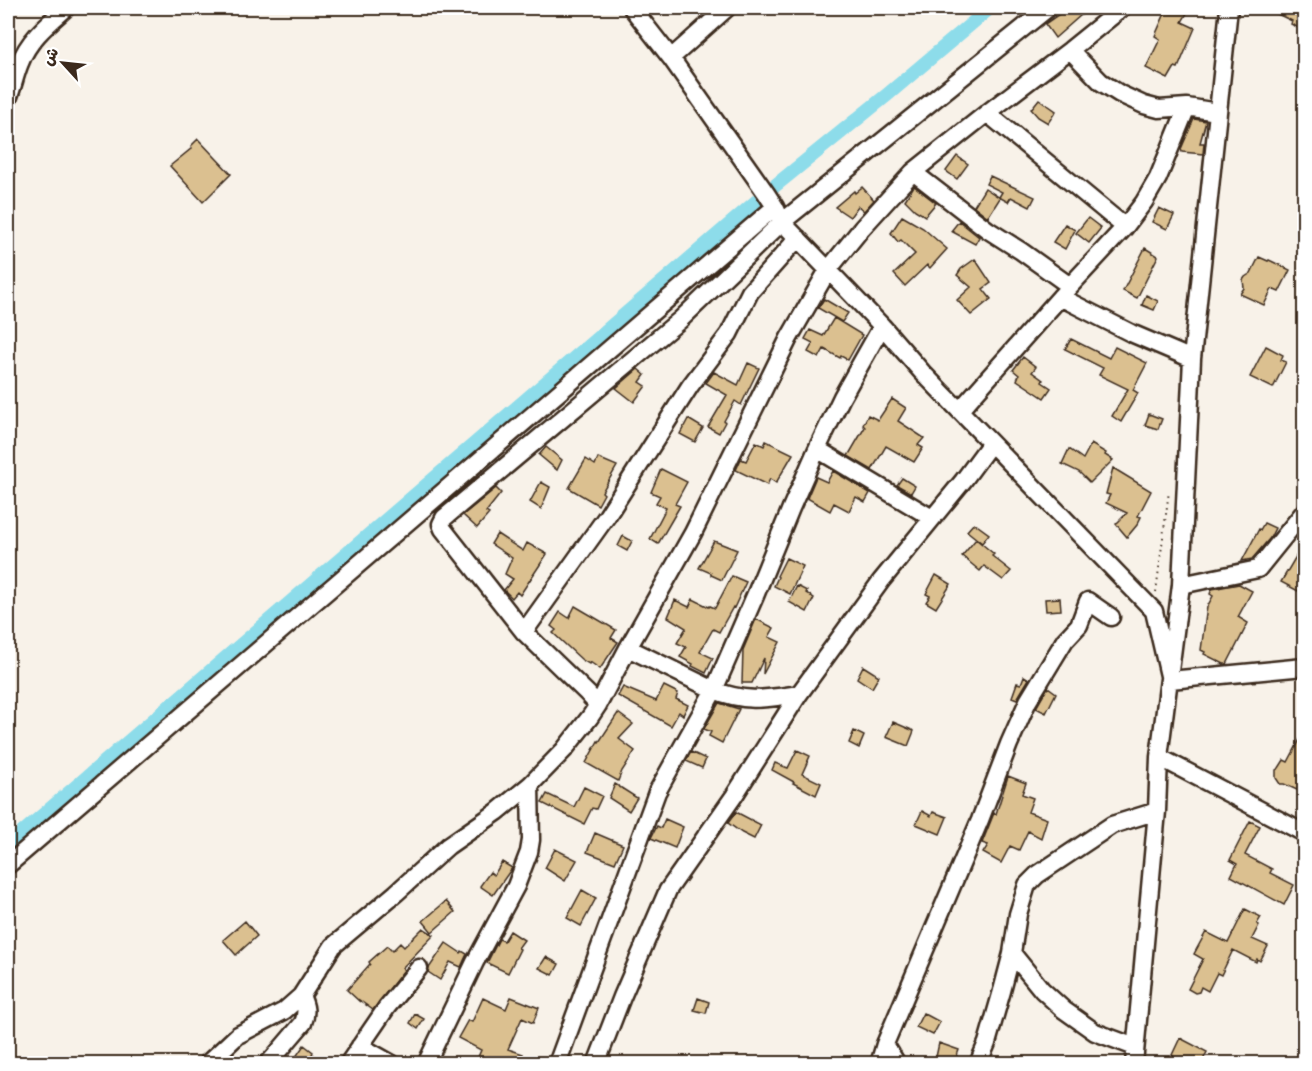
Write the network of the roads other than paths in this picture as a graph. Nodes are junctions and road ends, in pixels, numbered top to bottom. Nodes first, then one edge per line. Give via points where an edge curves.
1 (66, 8) edge
2 (632, 8) edge
3 (727, 8) edge
4 (1047, 8) edge
5 (1122, 8) edge
6 (1229, 8) edge
7 (1070, 50) junction
8 (671, 58) junction
9 (8, 99) edge
10 (1187, 106) junction
11 (1217, 112) junction
12 (987, 113) junction
13 (913, 172) junction
14 (779, 215) junction
15 (1125, 227) junction
16 (798, 238) junction
17 (828, 270) junction
18 (1065, 292) junction
19 (882, 327) junction
20 (1192, 359) junction
21 (960, 410) junction
22 (991, 443) junction
23 (817, 449) junction
24 (1303, 515) edge
25 (932, 518) junction
26 (1181, 585) junction
27 (1111, 616) dead end
28 (524, 632) junction
29 (628, 648) junction
30 (1305, 667) edge
31 (1170, 680) junction
32 (714, 690) junction
33 (799, 694) junction
34 (598, 705) junction
35 (1159, 757) junction
36 (530, 785) junction
37 (1157, 811) junction
38 (1305, 833) edge
39 (8, 865) edge
40 (1012, 953) junction
41 (419, 968) dead end
42 (301, 996) junction
43 (885, 1044) junction
44 (360, 1046) junction
45 (1134, 1055) edge
46 (207, 1064) edge
47 (268, 1064) edge
48 (348, 1064) edge
49 (392, 1064) edge
50 (426, 1064) edge
51 (557, 1064) edge
52 (596, 1064) edge
53 (879, 1064) edge
54 (897, 1064) edge
55 (978, 1064) edge

1 - 9 street via 31,42 20,61
2 - 8 street
3 - 8 street
4 - 14 street
5 - 7 street
6 - 11 street
7 - 10 street via 1101,82 1120,94 1159,109
7 - 12 street
8 - 14 street
10 - 11 street
10 - 15 street via 1158,178
11 - 20 street
12 - 13 street
12 - 15 street
13 - 17 street
13 - 18 street via 1021,251
14 - 16 street
14 - 28 street via 680,320 444,518 443,529
14 - 39 street
15 - 18 street
16 - 17 street
16 - 28 street via 750,292 729,334
17 - 19 street
17 - 29 street via 789,338 693,533
18 - 20 street via 1131,333
18 - 21 street
19 - 21 street
19 - 23 street
20 - 26 street
21 - 22 street
22 - 25 street
22 - 31 street via 1154,610
23 - 25 street
23 - 32 street
24 - 26 street via 1258,569
25 - 33 street
26 - 31 street
27 - 43 street via 1088,601 1079,625 1065,639 1028,701
28 - 34 street
29 - 32 street
29 - 34 street
30 - 31 street
31 - 35 street
32 - 33 street via 742,699
32 - 51 street via 657,792
33 - 52 street via 668,890
34 - 36 street via 564,750
35 - 37 street
35 - 38 street
36 - 42 street via 448,846 333,946
36 - 50 street via 529,852 516,886
37 - 40 street via 1112,825 1037,875 1027,885
37 - 45 street
40 - 45 street via 1064,1010
40 - 55 street
41 - 44 street
42 - 46 street via 284,1011 238,1035
42 - 47 street via 306,1015 303,1023
43 - 53 street
43 - 54 street
44 - 48 street
44 - 49 street

